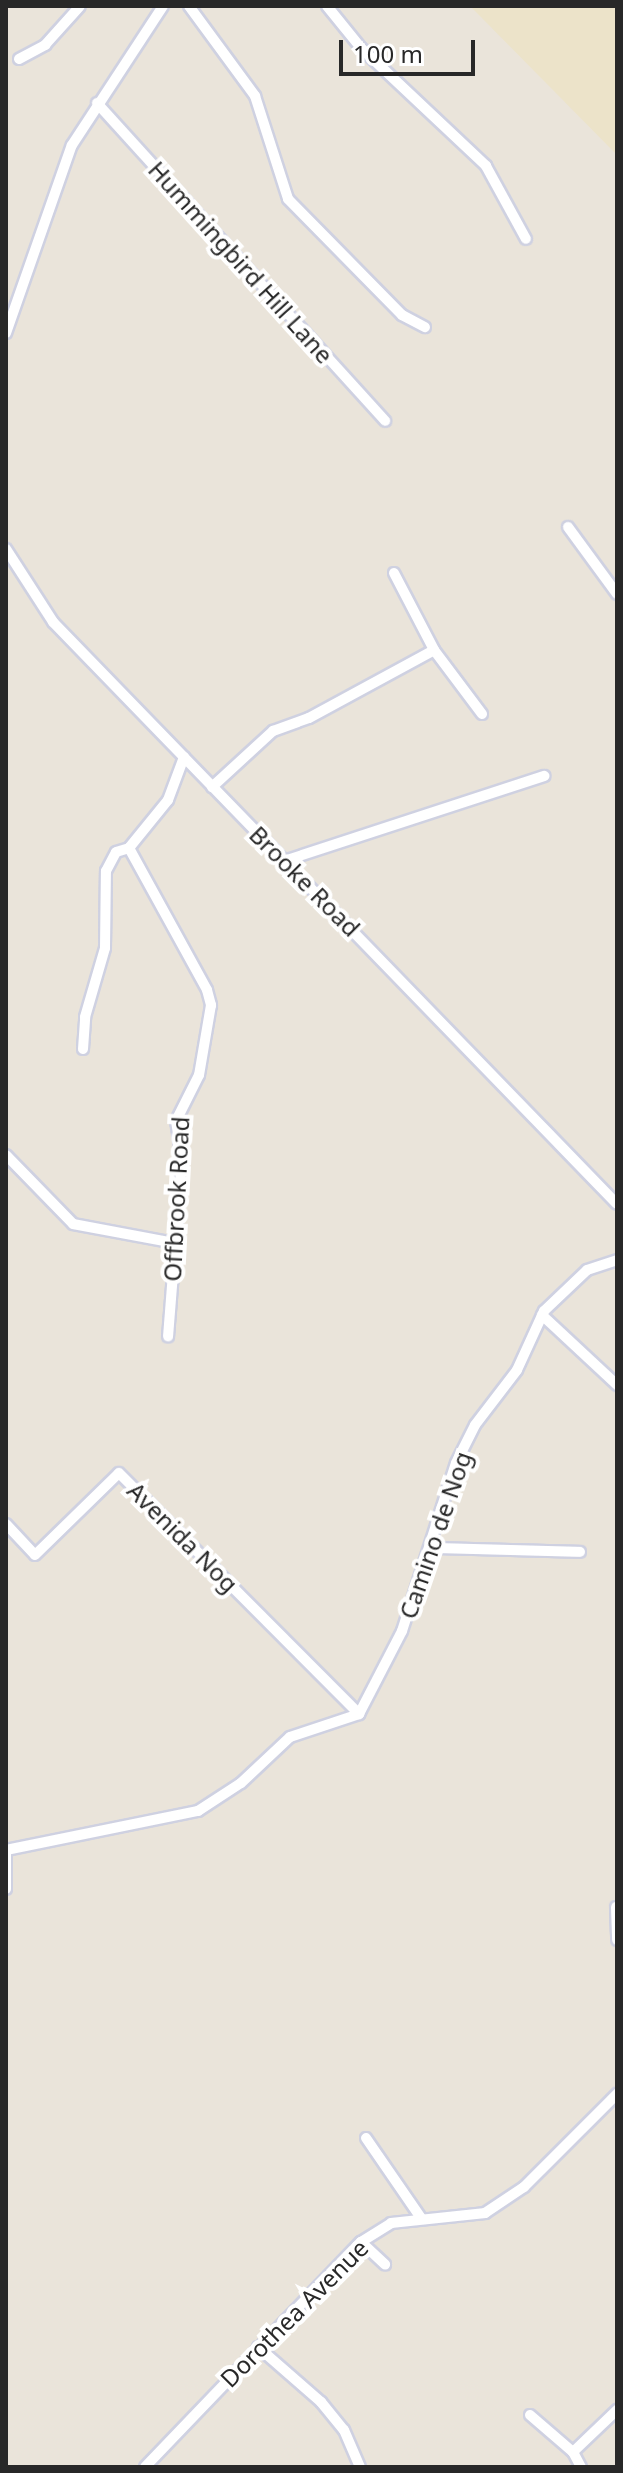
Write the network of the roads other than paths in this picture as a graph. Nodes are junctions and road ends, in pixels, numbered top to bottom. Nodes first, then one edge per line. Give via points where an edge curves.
1 (80, 6) edge
2 (163, 6) edge
3 (189, 6) edge
4 (327, 6) edge
5 (19, 59) dead end
6 (97, 103) junction
7 (526, 239) dead end
8 (425, 327) dead end
9 (6, 333) edge
10 (385, 421) dead end
11 (568, 527) dead end
12 (6, 549) edge
13 (394, 573) dead end
14 (617, 594) edge
15 (434, 650) junction
16 (482, 714) dead end
17 (184, 757) junction
18 (544, 776) dead end
19 (212, 787) junction
20 (129, 848) junction
21 (284, 861) junction
22 (83, 1049) dead end
23 (6, 1155) edge
24 (617, 1204) edge
25 (175, 1243) junction
26 (617, 1260) edge
27 (542, 1315) junction
28 (168, 1336) dead end
29 (617, 1385) edge
30 (6, 1524) edge
31 (432, 1548) junction
32 (580, 1552) dead end
33 (359, 1714) junction
34 (6, 1851) edge
35 (6, 1889) edge
36 (616, 1907) edge
37 (617, 1940) edge
38 (616, 2094) edge
39 (366, 2138) dead end
40 (421, 2218) junction
41 (361, 2242) junction
42 (385, 2264) dead end
43 (258, 2347) junction
44 (617, 2410) edge
45 (530, 2415) dead end
46 (573, 2452) junction
47 (145, 2467) edge
48 (360, 2467) edge
49 (581, 2467) edge

1 - 5 street via 45,45
2 - 6 street
3 - 8 street via 255,96 288,199 402,315
4 - 7 street via 361,48 486,166
6 - 9 street via 54,190
6 - 10 street, Hummingbird Hill Lane
11 - 14 street
12 - 17 street, Brooke Road via 53,622
13 - 15 street
15 - 16 street
15 - 19 street via 309,718 273,731
17 - 19 street, Brooke Road
17 - 20 street via 168,800
18 - 21 street
19 - 21 street, Brooke Road
20 - 22 street via 116,852 106,871 99,976 85,1017
20 - 25 street, Offbrook Road via 211,1005 199,1075 176,1121 182,1159
21 - 24 street, Brooke Road
23 - 25 street via 73,1224
25 - 28 street, Offbrook Road
26 - 27 street, Camino de Nog via 578,1276
27 - 29 street
27 - 31 street, Camino de Nog via 517,1370 486,1409 456,1463
30 - 33 street, Avenida Nog via 35,1555 119,1473
31 - 32 street
31 - 33 street, Camino de Nog via 402,1631
33 - 34 street via 290,1737 241,1783 198,1811
34 - 35 street
36 - 37 street
38 - 40 street, Dorothea Avenue via 503,2202 469,2217
39 - 40 street
40 - 41 street, Dorothea Avenue via 391,2223
41 - 42 street
41 - 43 street, Dorothea Avenue
43 - 47 street, Dorothea Avenue
43 - 48 street via 321,2402 344,2430
44 - 46 street
45 - 46 street
46 - 49 street

